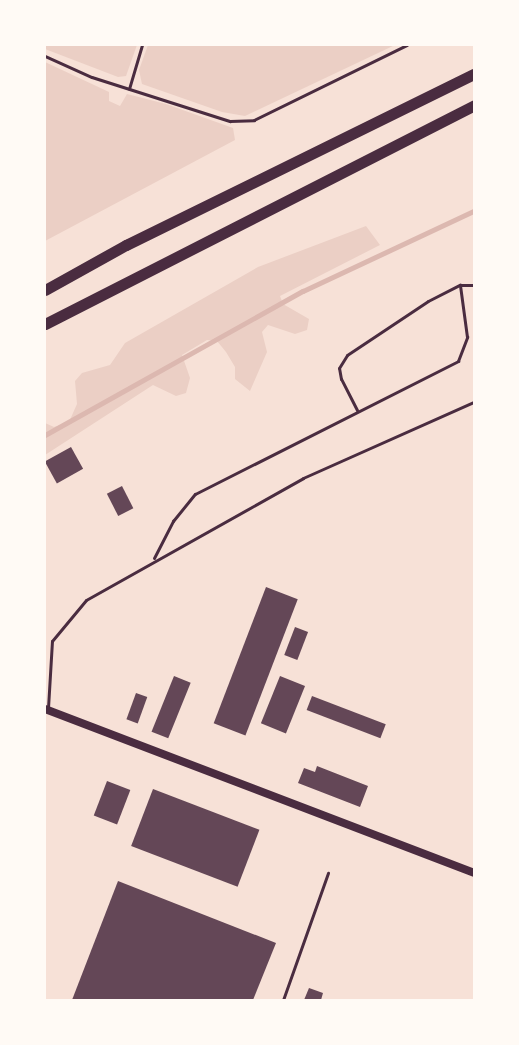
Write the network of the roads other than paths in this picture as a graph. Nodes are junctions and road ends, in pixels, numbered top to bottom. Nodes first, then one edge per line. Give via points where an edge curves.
1 (474, 74) edge
2 (474, 105) edge
3 (460, 285) junction
4 (474, 285) edge
5 (45, 290) edge
6 (45, 324) edge
7 (474, 402) edge
8 (356, 410) junction
9 (154, 559) junction
10 (46, 710) edge
11 (328, 873) dead end
12 (474, 873) edge
13 (283, 1000) edge

1 - 5 highway via 143,236
2 - 6 highway
3 - 4 lane
3 - 8 lane via 467,337 458,361
3 - 8 lane via 359,343 342,361 341,379
7 - 9 lane via 303,478
8 - 9 lane via 195,494 173,521
9 - 10 lane via 86,600 52,641
10 - 12 street
11 - 13 lane

